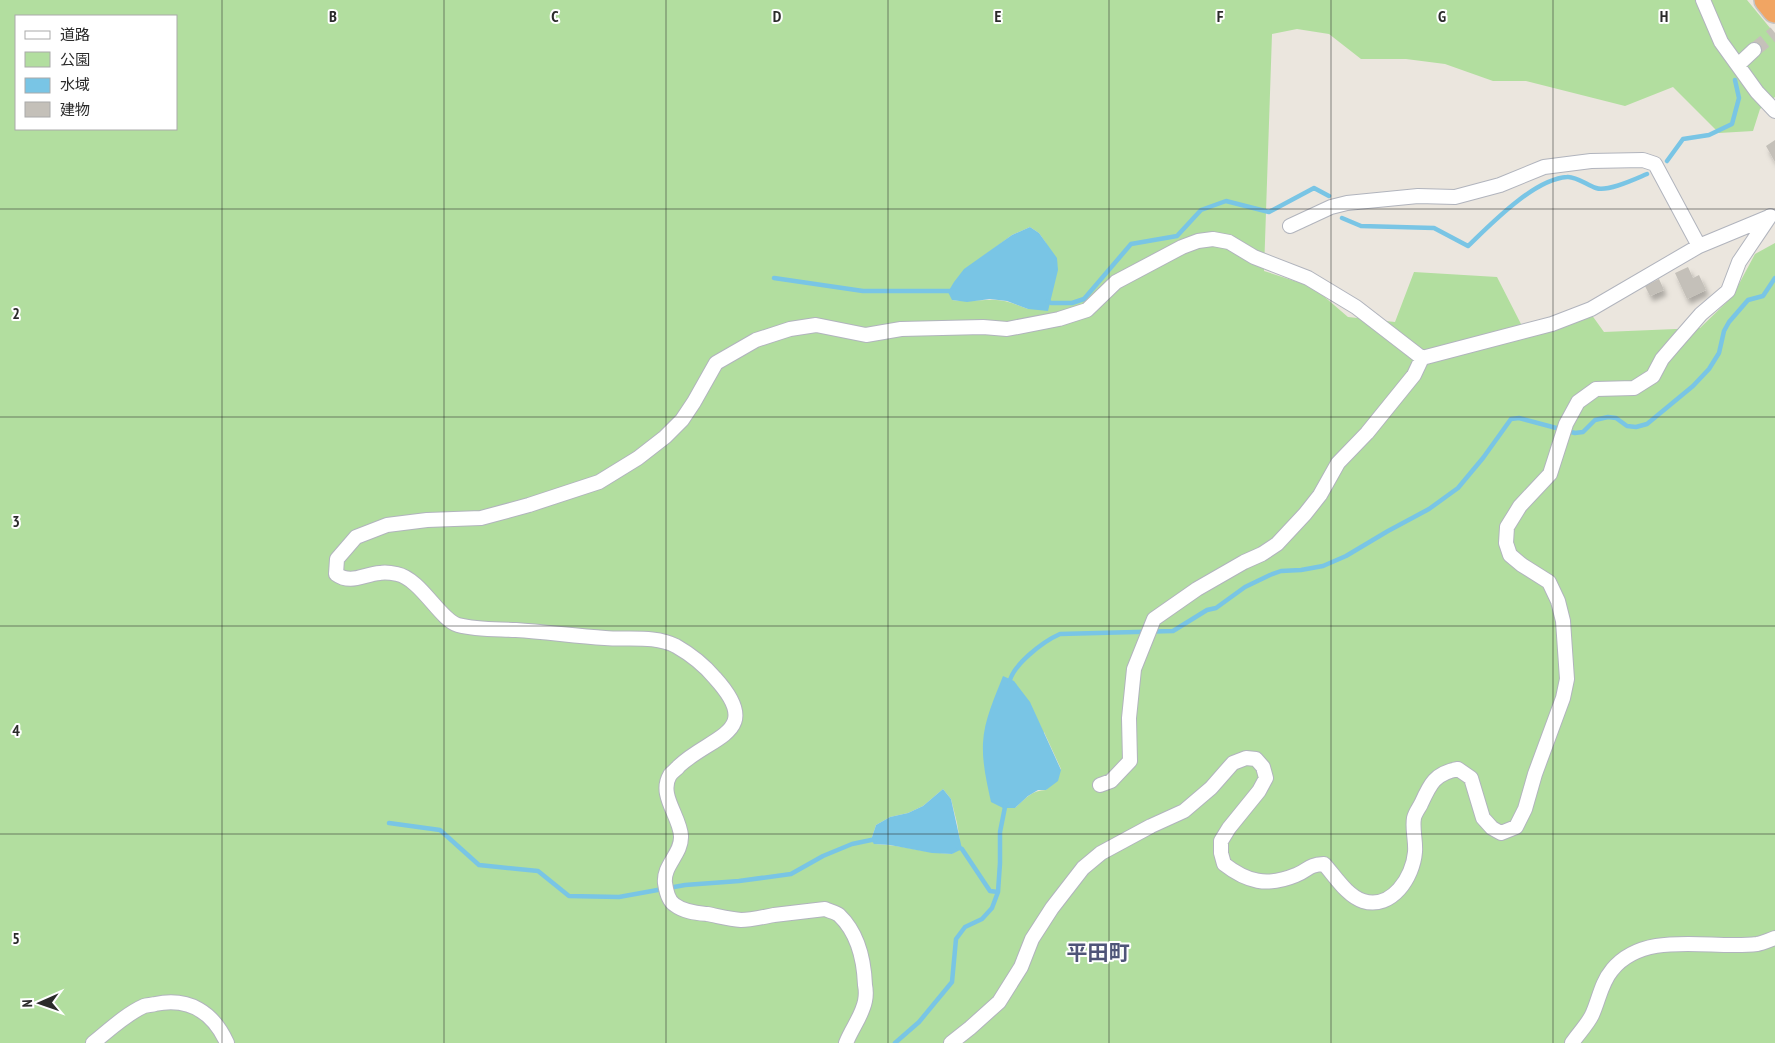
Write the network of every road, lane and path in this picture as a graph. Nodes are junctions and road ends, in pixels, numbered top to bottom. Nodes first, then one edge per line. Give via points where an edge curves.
1 (1703, 0) edge
2 (1767, 0) edge
3 (1775, 10) edge
4 (1754, 50) tunnel mouth
5 (1738, 65) junction
6 (1775, 111) edge
7 (1772, 215) edge
8 (1290, 226) dead end
9 (1699, 246) junction
10 (1422, 358) junction
11 (1100, 785) dead end
12 (1775, 938) edge
13 (93, 1043) edge
14 (227, 1043) edge
15 (846, 1043) edge
16 (951, 1043) edge
17 (1572, 1043) edge

1 - 5 street via 1721,42
2 - 3 highway
4 - 5 street
5 - 6 street
7 - 9 street
7 - 16 street via 1739,262 1728,291 1701,314 1662,359 1653,376 1634,388 1596,389 1578,402 1566,424 1550,474 1520,506 1507,527 1506,543 1510,555 1549,582 1558,600 1563,621 1566,679 1563,698 1516,827 1500,833 1492,828 1483,818 1471,778 1458,769 1445,771 1427,790 1414,817 1416,854 1407,880 1397,893 1376,902 1364,901 1352,894 1324,864 1312,865 1297,875 1272,883 1248,880 1224,864 1222,841 1260,791 1266,778 1256,759 1234,762 1184,811 1101,853 1083,868 1032,939 1021,967 999,1002
8 - 9 street via 1347,203 1455,196 1500,184 1544,167 1591,161 1643,160 1655,164
9 - 10 street via 1591,309 1552,324
10 - 11 street via 1414,374 1367,433 1338,463 1306,514 1276,544 1197,589 1154,619 1134,669 1130,761 1111,781
10 - 15 street via 1356,307 1308,278 1254,258 1229,242 1198,241 1116,282 1087,310 1041,323 1007,330 983,327 901,329 866,335 816,325 756,340 716,363 682,420 665,437 600,482 482,518 386,525 356,537 336,559 336,574 342,578 354,579 381,572 400,575 423,591 455,625 486,630 648,639 674,645 715,677 735,709 735,723 727,734 697,752 670,775 667,788 669,802 681,834 680,849 666,872 669,899 690,912 740,920 824,909 838,914 858,944 865,981 866,999 860,1019
12 - 17 street via 1758,944 1656,946 1635,953 1612,970 1591,1017
13 - 14 street via 144,1006 163,1002 194,1006 210,1017

